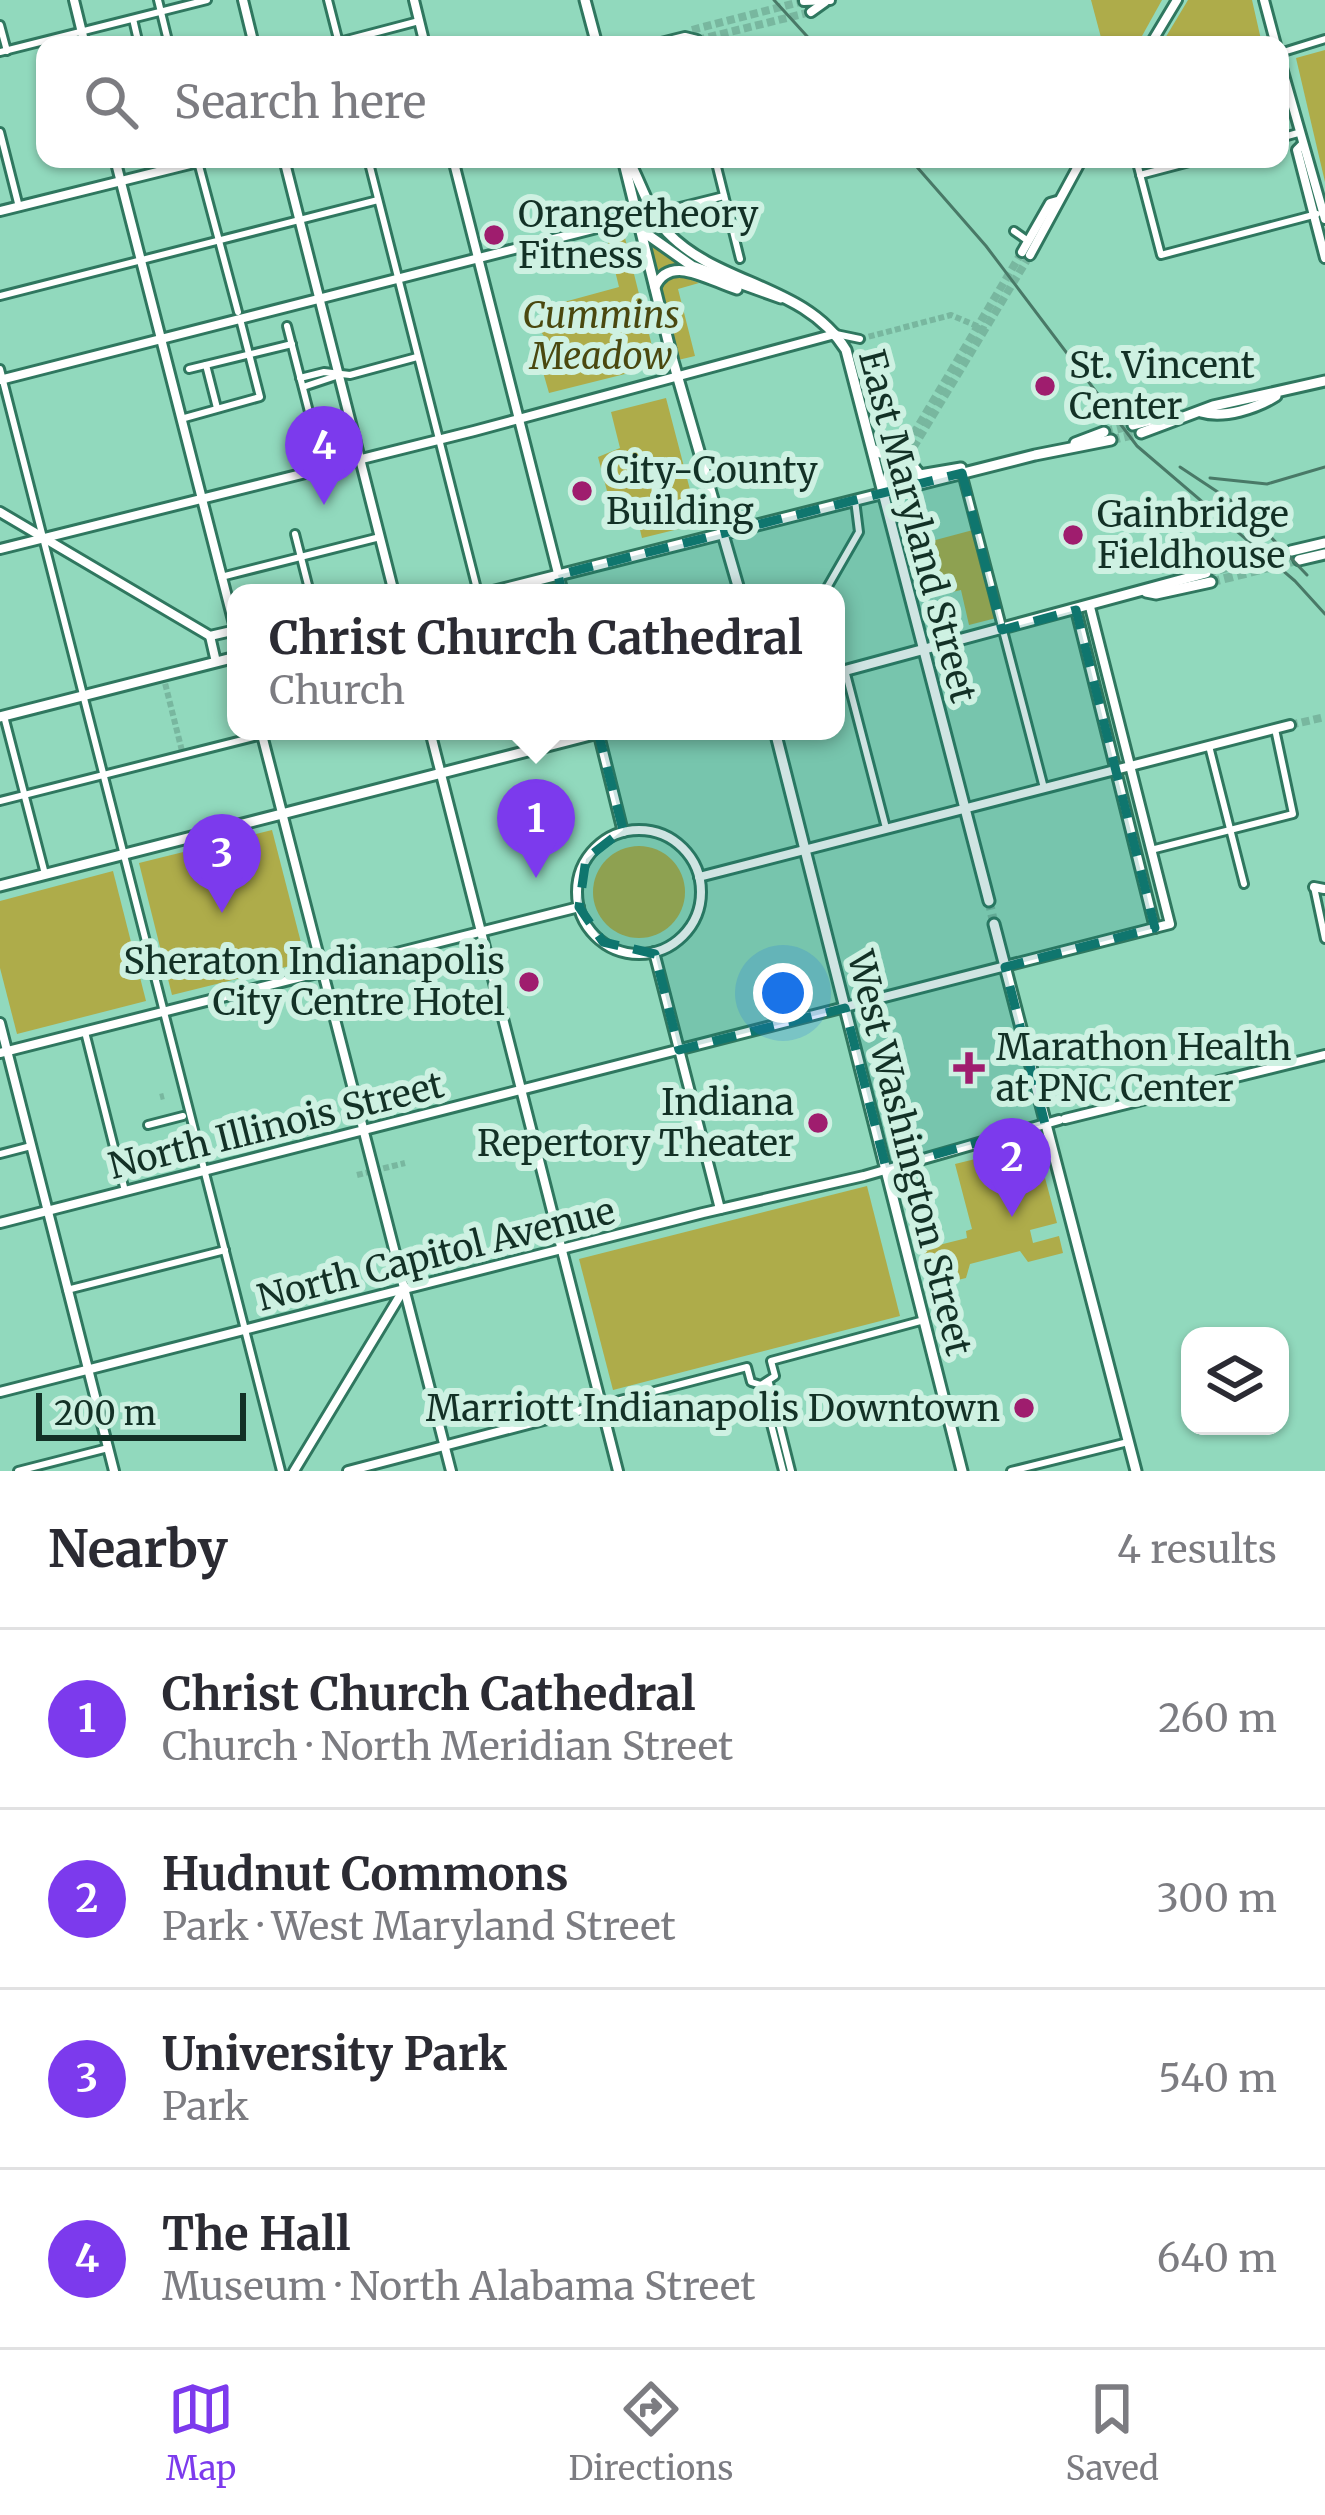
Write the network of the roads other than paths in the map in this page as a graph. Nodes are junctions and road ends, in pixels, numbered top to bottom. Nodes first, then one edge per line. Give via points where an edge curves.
1 (74, 0) edge
2 (158, 0) edge
3 (208, 0) edge
4 (243, 0) edge
5 (328, 0) edge
6 (414, 0) edge
7 (585, 0) edge
8 (828, 0) edge
9 (1177, 0) edge
10 (1264, 0) edge
11 (804, 1) edge
12 (161, 12) junction
13 (811, 12) dead end
14 (133, 19) junction
15 (419, 21) junction
16 (0, 25) edge
17 (82, 32) junction
18 (66, 36) edge
19 (83, 36) edge
20 (137, 36) edge
21 (167, 36) edge
22 (252, 36) edge
23 (337, 36) edge
24 (367, 36) edge
25 (423, 36) edge
26 (595, 36) edge
27 (1155, 36) edge
28 (1274, 36) edge
29 (1325, 39) edge
30 (36, 44) edge
31 (1289, 50) edge
32 (3, 52) edge
33 (1289, 95) edge
34 (0, 132) edge
35 (1298, 133) junction
36 (1289, 136) edge
37 (117, 168) edge
38 (168, 168) edge
39 (200, 168) edge
40 (286, 168) edge
41 (370, 168) edge
42 (455, 168) edge
43 (628, 168) edge
44 (630, 168) edge
45 (717, 168) edge
46 (1077, 168) edge
47 (1138, 168) edge
48 (1167, 168) edge
49 (1140, 175) junction
50 (120, 181) junction
51 (724, 196) junction
52 (378, 200) junction
53 (1057, 201) junction
54 (19, 207) junction
55 (0, 212) edge
56 (653, 214) junction
57 (1322, 214) edge
58 (636, 218) junction
59 (299, 220) junction
60 (1014, 231) dead end
61 (220, 239) junction
62 (1028, 241) junction
63 (1325, 258) edge
64 (140, 260) junction
65 (478, 260) junction
66 (740, 260) dead end
67 (399, 280) junction
68 (655, 287) junction
69 (760, 293) junction
70 (0, 296) edge
71 (320, 300) junction
72 (798, 302) junction
73 (239, 315) junction
74 (287, 326) dead end
75 (836, 334) junction
76 (161, 339) junction
77 (860, 339) tunnel mouth
78 (292, 344) junction
79 (251, 354) junction
80 (417, 357) junction
81 (206, 365) junction
82 (189, 369) dead end
83 (339, 374) junction
84 (1, 376) edge
85 (677, 377) junction
86 (1325, 381) edge
87 (302, 382) junction
88 (218, 410) junction
89 (181, 418) junction
90 (518, 419) junction
91 (1137, 429) tunnel mouth
92 (1107, 436) tunnel mouth
93 (440, 440) junction
94 (318, 447) dead end
95 (874, 450) junction
96 (904, 457) junction
97 (360, 460) junction
98 (991, 466) junction
99 (967, 471) junction
100 (884, 492) junction
101 (201, 500) junction
102 (855, 500) junction
103 (0, 512) edge
104 (80, 530) junction
105 (295, 534) dead end
106 (725, 534) junction
107 (380, 536) junction
108 (43, 537) junction
109 (1325, 543) edge
110 (0, 549) edge
111 (1325, 554) edge
112 (301, 556) junction
113 (77, 557) junction
114 (558, 575) junction
115 (221, 577) junction
116 (1209, 578) tunnel mouth
117 (308, 584) edge
118 (392, 584) edge
119 (480, 584) edge
120 (520, 584) edge
121 (560, 584) edge
122 (738, 584) edge
123 (829, 584) edge
124 (227, 599) edge
125 (1090, 607) junction
126 (1076, 610) junction
127 (1002, 630) junction
128 (227, 633) edge
129 (210, 637) junction
130 (925, 650) junction
131 (227, 659) edge
132 (216, 662) junction
133 (845, 671) edge
134 (845, 686) edge
135 (83, 696) junction
136 (2, 716) edge
137 (1290, 725) tunnel mouth
138 (1275, 729) junction
139 (237, 740) edge
140 (264, 740) edge
141 (432, 740) edge
142 (570, 740) edge
143 (603, 740) edge
144 (777, 740) edge
145 (1209, 746) junction
146 (1130, 766) junction
147 (1116, 770) junction
148 (441, 773) junction
149 (104, 775) junction
150 (1044, 788) junction
151 (25, 795) junction
152 (0, 801) edge
153 (965, 808) junction
154 (281, 814) junction
155 (886, 828) junction
156 (1230, 831) junction
157 (623, 832) junction
158 (805, 849) junction
159 (1151, 850) junction
160 (124, 854) junction
161 (44, 874) junction
162 (698, 877) junction
163 (1244, 884) dead end
164 (0, 886) edge
165 (1319, 888) edge
166 (988, 901) tunnel mouth
167 (579, 907) junction
168 (994, 924) tunnel mouth
169 (1155, 928) junction
170 (481, 932) junction
171 (1325, 939) edge
172 (654, 952) junction
173 (1005, 967) junction
174 (322, 972) junction
175 (845, 1007) junction
176 (164, 1011) junction
177 (0, 1023) edge
178 (85, 1032) junction
179 (679, 1050) junction
180 (3, 1052) edge
181 (1322, 1053) edge
182 (521, 1090) junction
183 (183, 1116) dead end
184 (1046, 1124) junction
185 (148, 1125) dead end
186 (363, 1130) junction
187 (31, 1146) junction
188 (0, 1154) edge
189 (886, 1168) junction
190 (205, 1171) junction
191 (125, 1191) junction
192 (720, 1209) junction
193 (48, 1211) junction
194 (0, 1223) edge
195 (562, 1249) junction
196 (225, 1250) junction
197 (404, 1289) junction
198 (68, 1290) junction
199 (924, 1320) junction
200 (246, 1331) junction
201 (88, 1370) junction
202 (765, 1384) junction
203 (0, 1392) edge
204 (602, 1405) junction
205 (1128, 1442) junction
206 (445, 1447) junction
207 (108, 1448) junction
208 (18, 1471) edge
209 (114, 1471) edge
210 (281, 1471) edge
211 (294, 1471) edge
212 (348, 1471) edge
213 (451, 1471) edge
214 (618, 1471) edge
215 (787, 1471) edge
216 (962, 1471) edge
217 (1011, 1471) edge
218 (1136, 1471) edge

1 - 17 main road
2 - 12 street
3 - 12 street
4 - 22 main road
5 - 23 street
6 - 15 main road
7 - 26 main road
8 - 11 main road
8 - 13 main road
9 - 27 main road
10 - 28 main road
12 - 14 street
12 - 21 street
14 - 17 street
14 - 20 street
15 - 24 street
15 - 25 main road
16 - 32 street
17 - 18 street
17 - 19 main road
29 - 31 street
30 - 32 street
33 - 35 main road
34 - 54 street
35 - 36 street
35 - 57 main road
37 - 50 main road
38 - 50 main road
39 - 61 street
40 - 59 main road
41 - 52 street
42 - 65 main road
43 - 58 main road
44 - 56 main road
45 - 51 street
46 - 53 main road
47 - 49 street
48 - 49 street
49 - 57 street via 1161,255
50 - 54 main road
50 - 64 main road
51 - 56 street
51 - 66 street
52 - 59 street
52 - 67 street
53 - 62 main road
53 - 62 main road via 1026,253
54 - 55 main road
56 - 58 street
56 - 72 main road, East Maryland Street via 694,253
57 - 63 main road
58 - 65 main road
58 - 68 main road
58 - 69 main road via 692,266
59 - 61 street
59 - 71 main road
60 - 62 street
61 - 64 street
61 - 73 street
64 - 70 street
64 - 76 main road
65 - 67 main road
65 - 90 main road
67 - 71 main road
67 - 80 street
68 - 69 main road via 676,268
68 - 85 main road
69 - 72 main road
71 - 73 main road
71 - 83 main road
72 - 75 main road, East Maryland Street
73 - 76 main road
73 - 79 street
74 - 78 street
75 - 77 street
75 - 85 main road
75 - 95 main road, East Maryland Street
76 - 84 main road
76 - 89 main road
78 - 79 street
78 - 87 street
79 - 81 street
79 - 88 street via 260,397
80 - 83 street
80 - 93 street
81 - 82 street
81 - 88 street
83 - 87 street
83 - 97 main road
84 - 108 street
85 - 90 main road
85 - 106 main road
86 - 91 main road
87 - 94 street
88 - 89 street
89 - 101 main road
90 - 93 main road
90 - 114 main road
92 - 98 main road
93 - 97 main road
93 - 119 street
95 - 96 main road
95 - 100 main road, East Maryland Street
96 - 98 main road via 920,475
96 - 100 main road
97 - 101 main road
97 - 107 main road
98 - 99 main road
99 - 100 main road
99 - 127 street
100 - 102 main road
100 - 130 main road, East Maryland Street
101 - 104 main road
101 - 115 main road
102 - 106 main road
102 - 123 street via 858,535
103 - 108 main road
104 - 108 main road
104 - 113 main road
105 - 112 street
106 - 114 main road
106 - 122 main road
107 - 112 street
107 - 118 main road
108 - 110 main road
108 - 113 main road
108 - 135 street
109 - 111 main road via 1295,556
112 - 115 street
112 - 117 street
113 - 129 main road
114 - 120 main road
114 - 121 main road
115 - 124 main road
116 - 125 main road
125 - 126 main road
125 - 146 main road
126 - 127 main road
126 - 147 main road
127 - 130 main road
127 - 150 street
128 - 129 main road
129 - 132 main road
130 - 133 main road
130 - 153 main road, East Maryland Street
131 - 132 main road
132 - 135 main road
134 - 155 street
135 - 136 main road
135 - 149 street
136 - 151 street
137 - 138 main road
138 - 145 main road
138 - 156 street via 1293,814
139 - 149 street
140 - 154 main road
141 - 148 main road
142 - 148 main road
143 - 157 main road
144 - 158 main road, West Washington Street
145 - 146 main road
145 - 156 street
146 - 147 main road
146 - 159 main road
147 - 150 main road
147 - 169 main road
148 - 154 main road
148 - 170 main road
149 - 151 street
149 - 160 street
150 - 153 main road
151 - 152 street
151 - 161 street
153 - 155 main road
153 - 166 main road, East Maryland Street
154 - 160 main road
154 - 174 main road
155 - 158 main road
156 - 159 street
156 - 163 street
157 - 162 main road via 671,839
157 - 167 main road via 586,860
158 - 162 main road
158 - 175 main road, West Washington Street
159 - 169 main road, North Illinois Street via 1170,924
160 - 161 main road
160 - 176 street
161 - 164 main road
162 - 172 main road via 692,924
165 - 171 street
167 - 170 main road
167 - 172 main road via 603,942 632,954
168 - 173 main road
169 - 173 main road, North Illinois Street
170 - 174 main road
170 - 182 main road
172 - 179 main road
173 - 175 main road, North Illinois Street
173 - 184 main road
174 - 176 main road
174 - 186 main road
175 - 179 main road, North Illinois Street
175 - 189 main road, West Washington Street
176 - 178 main road
176 - 190 street
177 - 180 main road
178 - 180 main road
178 - 191 street
179 - 182 main road, North Illinois Street
179 - 192 main road
180 - 187 main road
181 - 184 main road, North Capitol Avenue
182 - 186 main road, North Illinois Street
182 - 195 main road
183 - 185 street
184 - 189 main road, North Capitol Avenue
184 - 205 main road
186 - 190 main road, North Illinois Street
186 - 197 main road
187 - 188 street
187 - 193 main road
189 - 192 main road, North Capitol Avenue
189 - 199 main road, West Washington Street
190 - 191 main road, North Illinois Street
190 - 196 street
191 - 193 main road, North Illinois Street
192 - 195 main road, North Capitol Avenue
193 - 194 main road, North Illinois Street
193 - 198 main road
195 - 197 main road, North Capitol Avenue
195 - 204 main road
196 - 198 street
196 - 200 street
197 - 200 main road, North Capitol Avenue
197 - 206 main road
197 - 211 main road
198 - 201 main road
199 - 202 street via 771,1361 775,1376
199 - 216 main road, West Washington Street
200 - 201 main road, North Capitol Avenue
200 - 210 street
201 - 203 main road, North Capitol Avenue
201 - 207 main road
202 - 204 street via 751,1382 747,1366
202 - 215 street
204 - 206 main road
204 - 214 main road
205 - 217 street
205 - 218 main road
206 - 212 main road
206 - 213 main road
207 - 208 street
207 - 209 main road

